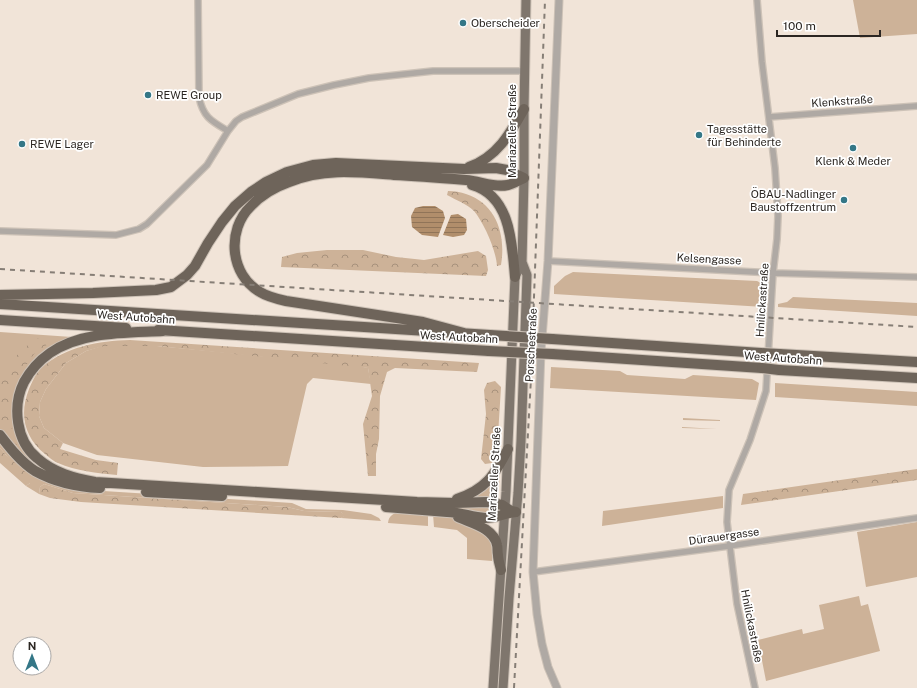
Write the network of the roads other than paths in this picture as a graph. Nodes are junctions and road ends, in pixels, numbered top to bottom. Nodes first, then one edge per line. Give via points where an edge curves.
1 (198, 0) edge
2 (526, 0) edge
3 (559, 0) edge
4 (757, 0) edge
5 (525, 71) junction
6 (917, 106) edge
7 (524, 109) junction
8 (768, 117) junction
9 (228, 131) junction
10 (464, 169) junction
11 (524, 178) junction
12 (451, 179) junction
13 (0, 231) edge
14 (548, 261) junction
15 (522, 262) junction
16 (773, 273) junction
17 (515, 277) junction
18 (917, 277) edge
19 (0, 295) edge
20 (0, 304) edge
21 (0, 320) edge
22 (163, 330) junction
23 (464, 333) junction
24 (917, 362) edge
25 (917, 378) edge
26 (0, 436) edge
27 (508, 449) junction
28 (446, 507) junction
29 (505, 511) junction
30 (516, 512) junction
31 (917, 518) edge
32 (729, 546) junction
33 (501, 570) junction
34 (533, 572) junction
35 (493, 688) edge
36 (503, 688) edge
37 (557, 688) edge
38 (755, 688) edge

1 - 9 street via 199,97 204,113 212,122
2 - 5 main road, Mariazeller Straße
3 - 14 street, Porschestraße
4 - 8 street, Hnilickastraße
5 - 7 main road, Mariazeller Straße
5 - 9 street via 433,71 369,78 334,85 298,94 242,117
6 - 8 street, Klenkstraße
7 - 10 highway via 510,134 496,151 480,163
7 - 11 main road, Mariazeller Straße
8 - 16 street, Hnilickastraße via 778,216
9 - 13 street via 208,165 139,229 116,235
10 - 11 highway via 496,168
10 - 19 highway via 336,163 313,165 287,172 266,182 235,206 195,266 171,287 93,293
11 - 12 highway via 501,186
11 - 15 main road, Mariazeller Straße
12 - 17 highway via 476,186 497,202 508,224
12 - 23 highway via 342,172 306,176 262,196 250,207 236,231 235,255 245,278 260,292 271,297 423,322
14 - 16 street, Kelsengasse
14 - 34 street, Porschestraße via 541,351
15 - 17 main road, Mariazeller Straße
15 - 30 main road, Mariazeller Straße via 527,275
16 - 18 street, Kelsengasse
16 - 32 street, Hnilickastraße via 766,392 729,490
17 - 27 main road, Mariazeller Straße
20 - 23 highway, West Autobahn
21 - 22 highway, West Autobahn
22 - 25 highway, West Autobahn, bridge
22 - 28 highway via 80,339 51,352 35,367 23,383 18,418 26,445 36,458 61,474 95,482
23 - 24 highway, West Autobahn, bridge
26 - 28 highway via 34,470 59,482 86,487 434,510
27 - 28 highway via 488,482
27 - 29 main road, Mariazeller Straße
28 - 29 highway via 456,512 485,518
28 - 29 highway via 487,502 502,505
28 - 33 highway via 489,532 498,546
29 - 30 highway
29 - 33 main road, Mariazeller Straße
30 - 36 main road, Mariazeller Straße
31 - 32 street, Dürauergasse
32 - 34 street, Dürauergasse
32 - 38 street, Hnilickastraße via 737,604
33 - 35 main road, Mariazeller Straße
34 - 37 street, Porschestraße via 542,644

